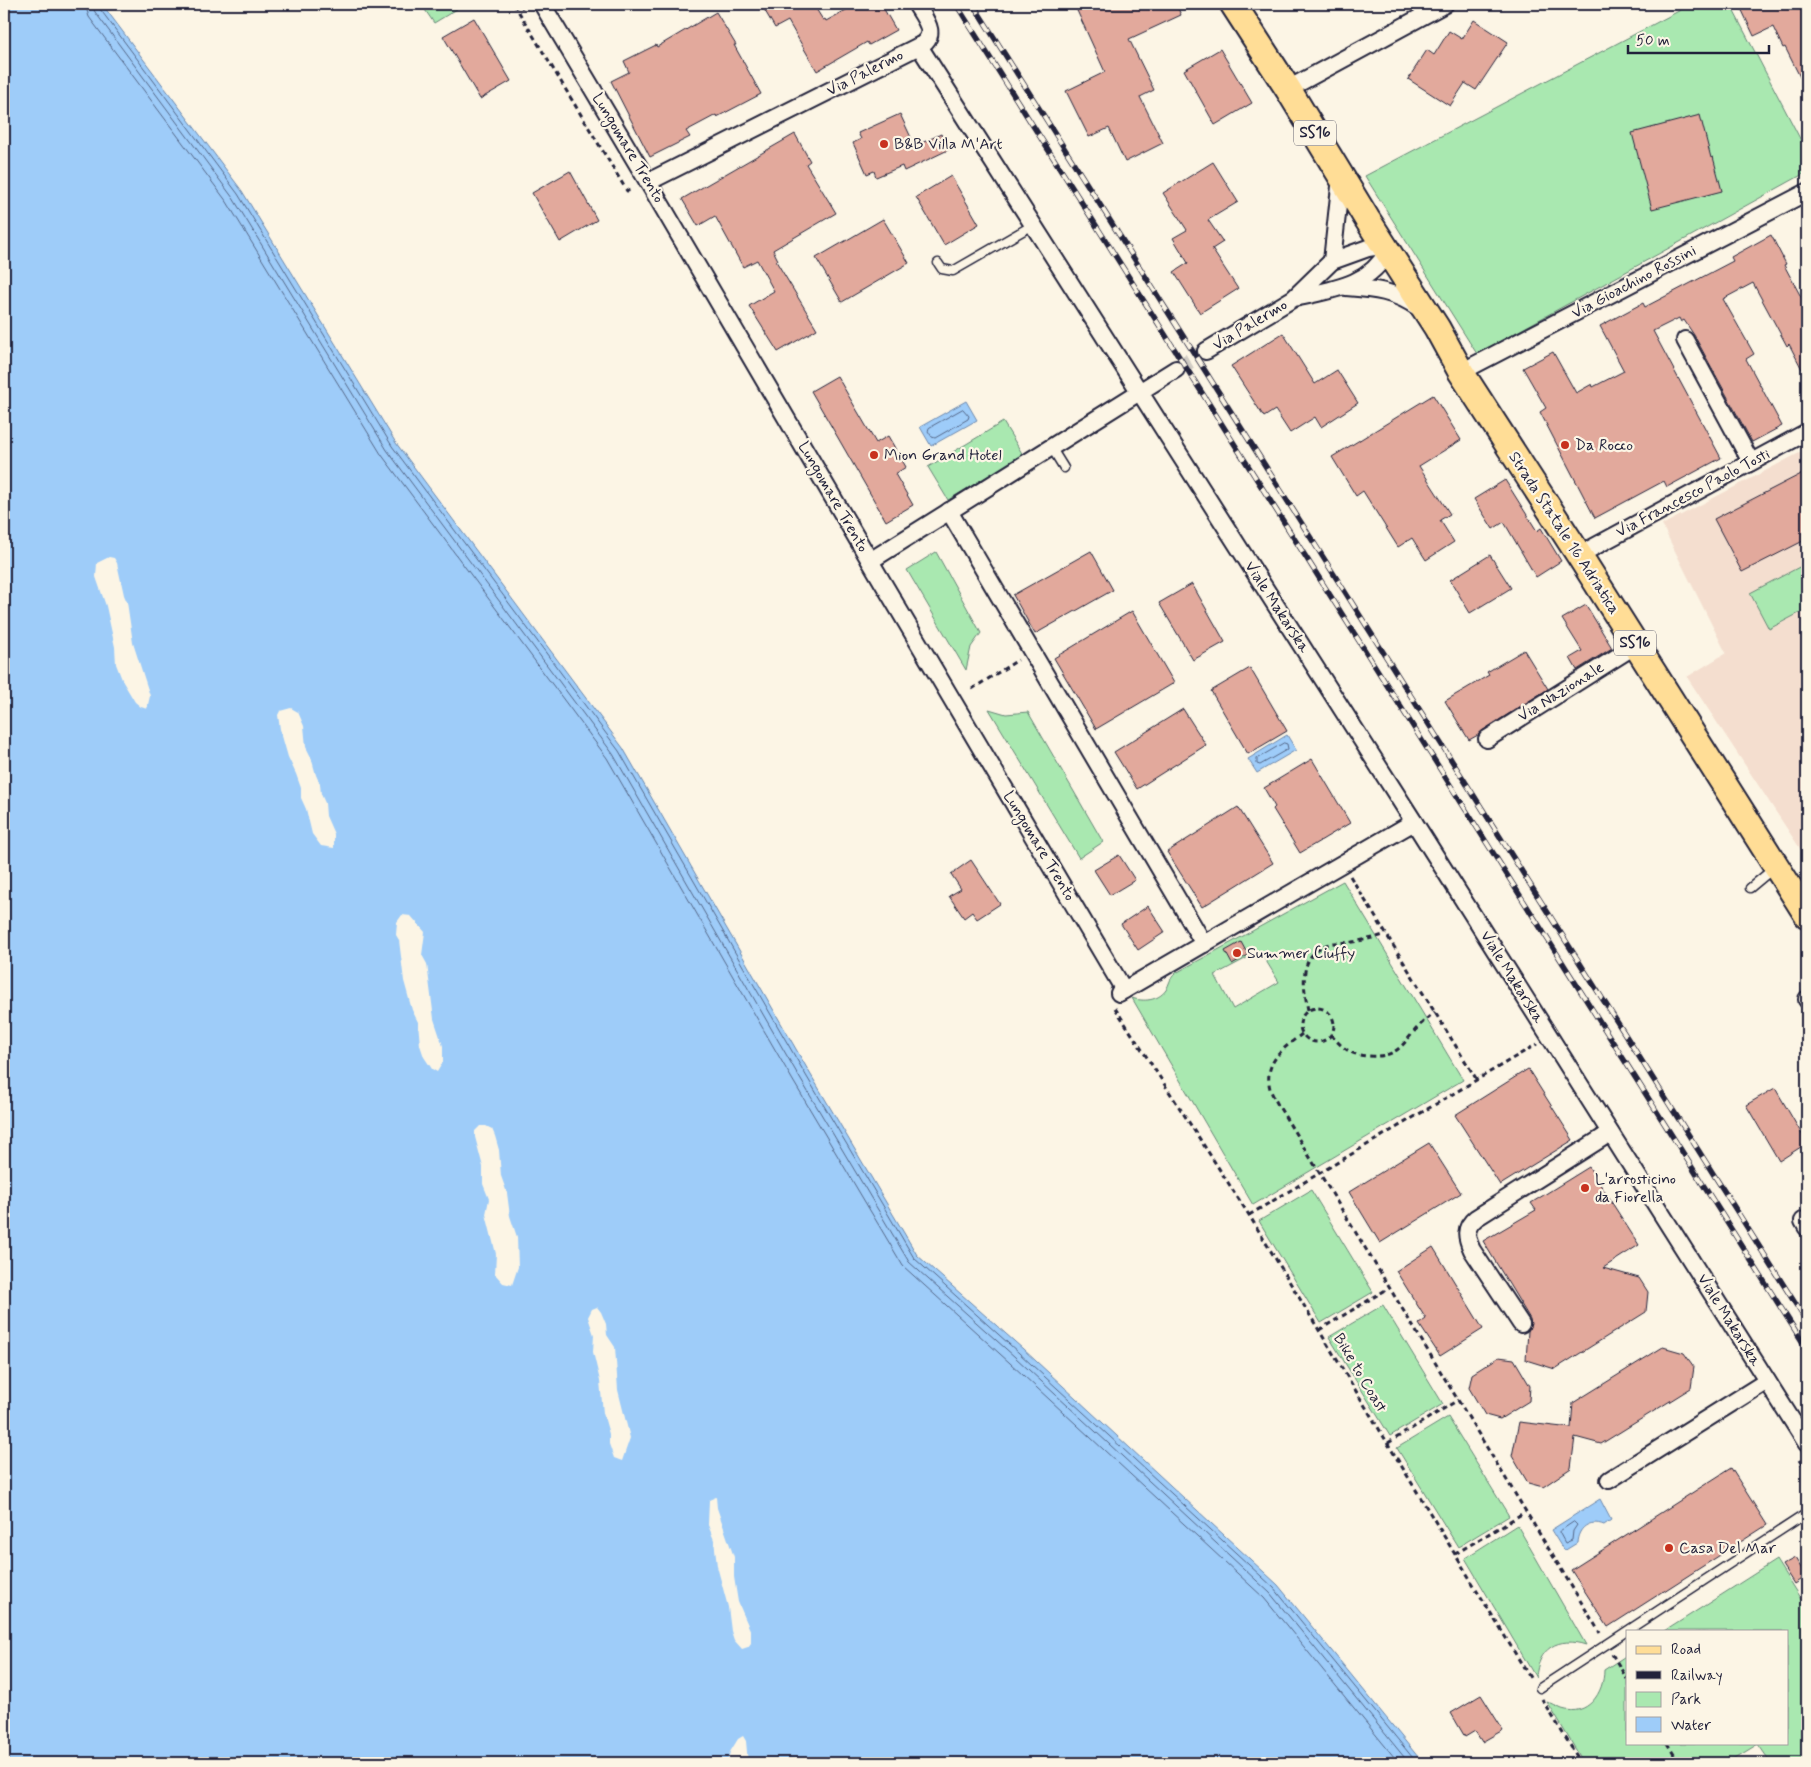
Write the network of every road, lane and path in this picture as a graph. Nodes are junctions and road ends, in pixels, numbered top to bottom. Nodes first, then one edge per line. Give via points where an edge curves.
1 (514, 4) edge
2 (542, 4) edge
3 (916, 4) edge
4 (1232, 4) edge
5 (1445, 4) edge
6 (919, 46) junction
7 (1288, 89) junction
8 (1341, 177) junction
9 (648, 182) junction
10 (632, 190) dead end
11 (1807, 192) edge
12 (1033, 225) junction
13 (1388, 250) junction
14 (1332, 261) junction
15 (938, 263) dead end
16 (1344, 287) junction
17 (1294, 298) junction
18 (1428, 314) junction
19 (1685, 340) dead end
20 (1206, 351) tunnel mouth
21 (1176, 369) tunnel mouth
22 (1461, 372) junction
23 (1140, 391) junction
24 (1807, 432) edge
25 (1051, 447) junction
26 (1751, 462) junction
27 (1064, 468) dead end
28 (949, 511) junction
29 (1579, 554) junction
30 (870, 561) junction
31 (1636, 645) junction
32 (1019, 660) dead end
33 (972, 689) dead end
34 (1486, 739) dead end
35 (1414, 822) junction
36 (1342, 863) junction
37 (1776, 866) junction
38 (1750, 888) dead end
39 (1807, 915) edge
40 (1386, 934) junction
41 (1204, 944) junction
42 (1118, 994) junction
43 (1308, 1010) junction
44 (1435, 1012) junction
45 (1302, 1034) junction
46 (1331, 1035) junction
47 (1549, 1037) junction
48 (1477, 1080) junction
49 (1610, 1133) junction
50 (1319, 1174) junction
51 (1249, 1216) junction
52 (1807, 1219) edge
53 (1807, 1228) edge
54 (1389, 1288) junction
55 (1521, 1324) dead end
56 (1319, 1330) junction
57 (1768, 1381) junction
58 (1458, 1400) junction
59 (1388, 1443) junction
60 (1807, 1444) edge
61 (1609, 1480) dead end
62 (1526, 1512) junction
63 (1807, 1512) edge
64 (1455, 1554) junction
65 (1627, 1630) edge
66 (1626, 1631) edge
67 (1606, 1644) junction
68 (1626, 1677) edge
69 (1532, 1682) dead end
70 (1540, 1688) dead end
71 (1542, 1698) dead end
72 (1668, 1744) edge
73 (1581, 1763) edge
74 (1679, 1763) edge

1 - 10 path via 626,190
2 - 9 street, Lungomare Trento
3 - 6 street via 930,32 926,42
4 - 7 main road, SS16
5 - 7 street
6 - 9 street, Via Palermo
6 - 12 street, Via Palermo
7 - 8 main road, SS16
8 - 13 main road, SS16
8 - 14 street
9 - 30 street, Lungomare Trento
11 - 22 street, Via Gioachino Rossini
12 - 15 lane via 953,271 942,269
12 - 23 street, Via Palermo
13 - 14 street, Via Palermo via 1368,248
13 - 16 street, Via Palermo via 1374,270
13 - 18 main road, Strada Statale 16 Adriatica / SS16
14 - 17 street, Via Palermo
16 - 17 street, Via Palermo
16 - 18 street, Via Palermo via 1404,297
17 - 20 street, Via Palermo
18 - 22 main road, Strada Statale 16 Adriatica / SS16
19 - 26 street
21 - 23 street
22 - 29 main road, Strada Statale 16 Adriatica / SS16
23 - 25 street
23 - 35 street, Viale Makarska
24 - 26 street, Via Francesco Paolo Tosti
25 - 27 lane
25 - 28 street
26 - 29 street, Via Francesco Paolo Tosti
28 - 30 street
28 - 41 street
29 - 31 main road, Strada Statale 16 Adriatica / SS16
30 - 42 street, Lungomare Trento
31 - 34 street, Via Nazionale
31 - 37 main road, Strada Statale 16 Adriatica / SS16
32 - 33 path
35 - 36 street
35 - 47 street, Viale Makarska
36 - 40 path
36 - 41 street
37 - 38 lane
37 - 39 main road, Strada Statale 16 Adriatica / SS16
40 - 43 path via 1329,944 1317,950 1307,960 1303,977
40 - 44 path
41 - 42 street
42 - 51 path, Bike to Coast
43 - 45 path via 1299,1023
43 - 46 path via 1319,1008 1330,1013 1334,1024
44 - 46 path via 1391,1054 1358,1055 1343,1049
44 - 48 path
45 - 46 path via 1316,1042 1322,1042
45 - 50 path via 1283,1048 1270,1065 1268,1084
47 - 48 path
47 - 49 street, Viale Makarska
48 - 50 path
49 - 55 street via 1476,1218 1468,1227 1466,1236 1472,1250
49 - 57 street, Viale Makarska
50 - 51 path
50 - 54 path
51 - 56 path, Bike to Coast
52 - 53 street via 1803,1221
54 - 56 path
54 - 58 path
56 - 59 path, Bike to Coast
57 - 60 street, Viale Makarska
57 - 61 street, Viale Makarska
58 - 59 path
58 - 62 path
59 - 64 path, Bike to Coast
62 - 64 path
62 - 67 path
63 - 65 lane
64 - 69 path, Bike to Coast
66 - 67 lane
67 - 68 path
67 - 70 lane
71 - 73 path
72 - 74 path

